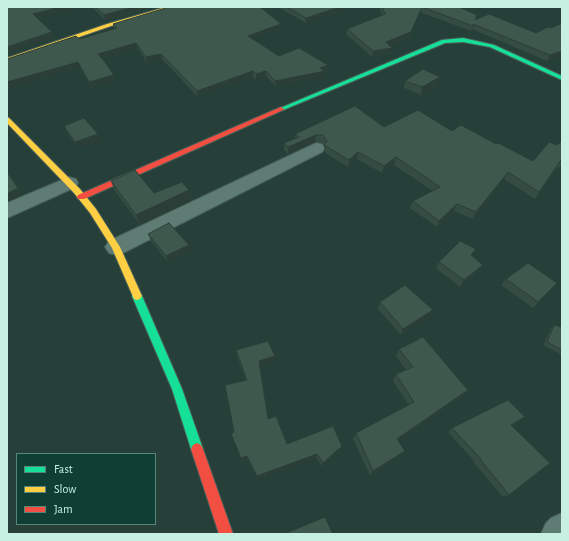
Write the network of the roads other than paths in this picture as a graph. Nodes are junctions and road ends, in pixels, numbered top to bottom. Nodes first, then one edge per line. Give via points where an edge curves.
1 (171, 7) edge
2 (7, 60) edge
3 (562, 78) edge
4 (7, 119) edge
5 (316, 148) dead end
6 (75, 190) junction
7 (7, 211) edge
8 (116, 247) junction
9 (562, 529) edge
10 (226, 534) edge
11 (557, 534) edge

1 - 2 street
3 - 6 street via 492,46 463,40 444,41
4 - 6 street
5 - 8 street
6 - 7 street
6 - 8 street
8 - 10 street via 177,390
9 - 11 street

